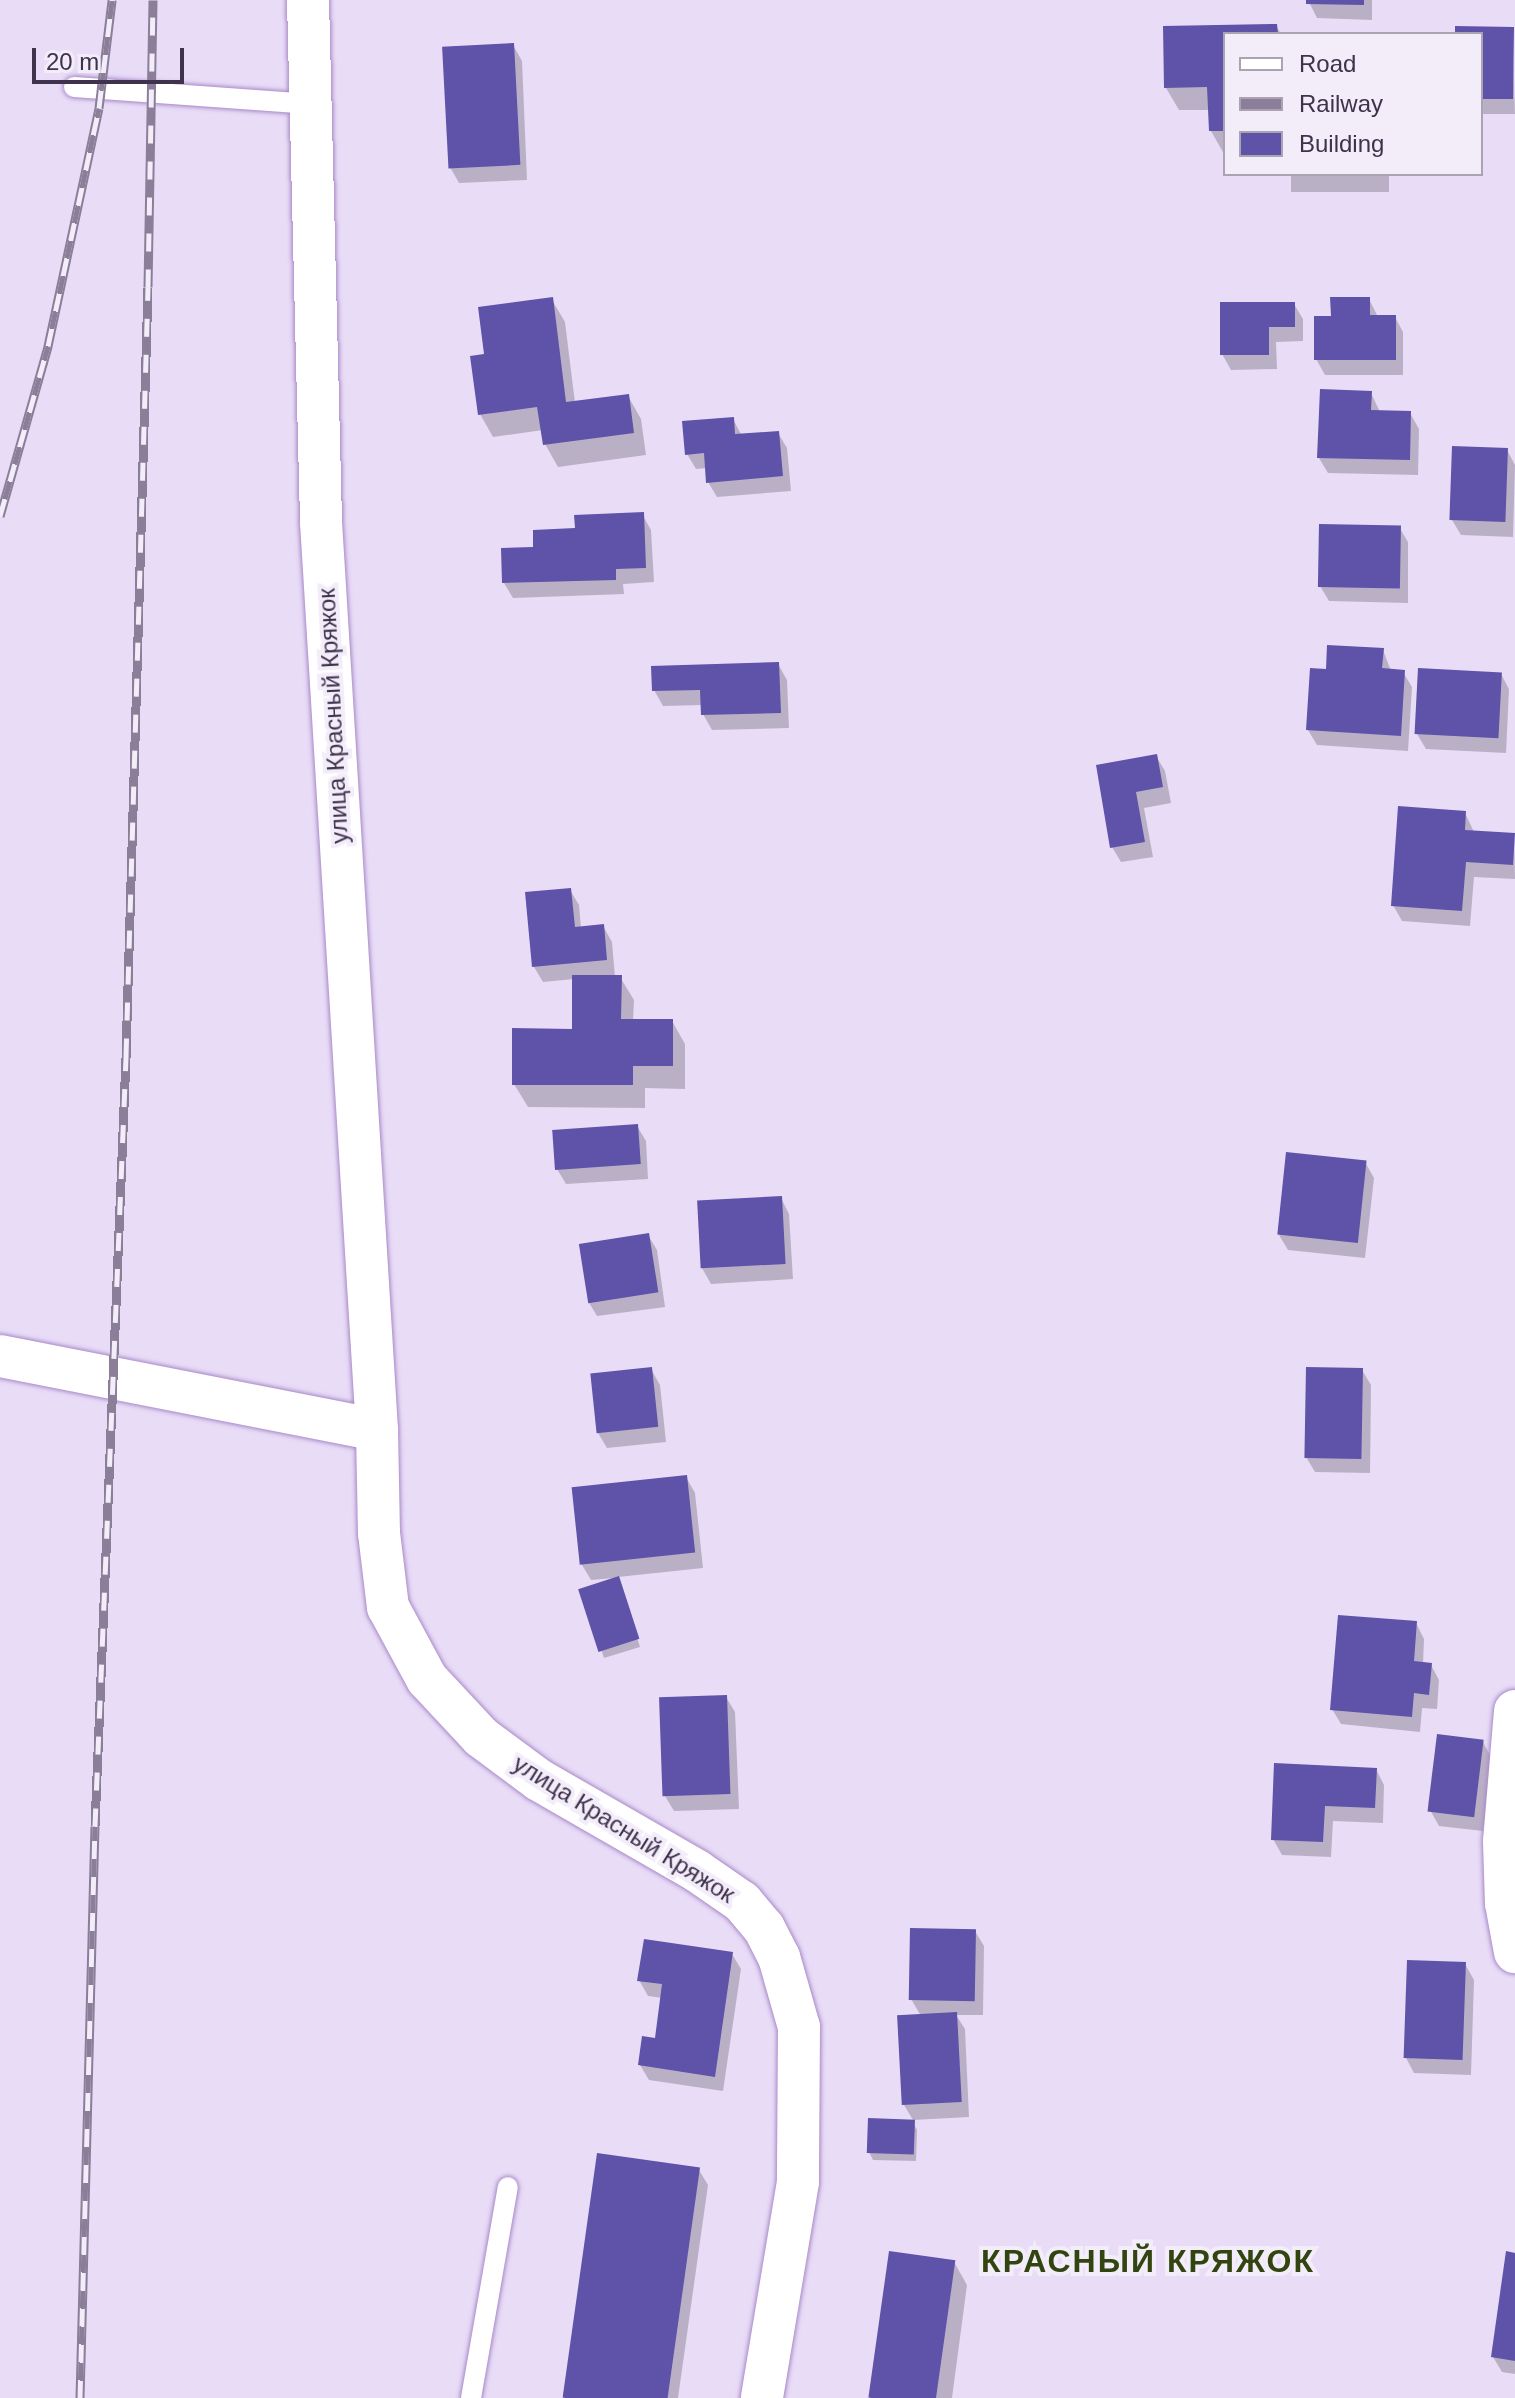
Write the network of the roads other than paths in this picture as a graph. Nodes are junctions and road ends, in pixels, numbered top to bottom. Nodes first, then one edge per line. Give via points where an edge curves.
1 (308, 0) edge
2 (74, 87) dead end
3 (311, 104) junction
4 (0, 1356) edge
5 (377, 1430) junction
6 (1515, 1711) edge
7 (1515, 1952) edge
8 (508, 2187) dead end
9 (471, 2398) edge
10 (762, 2398) edge

1 - 3 street, улица Красный Кряжок
2 - 3 lane
3 - 5 street, улица Красный Кряжок via 321,522
4 - 5 street
5 - 10 street, улица Красный Кряжок via 379,1533 388,1607 427,1679 481,1737 539,1780 742,1902 779,1957 799,2027 798,2182
6 - 7 street via 1504,1841 1506,1903
8 - 9 lane

